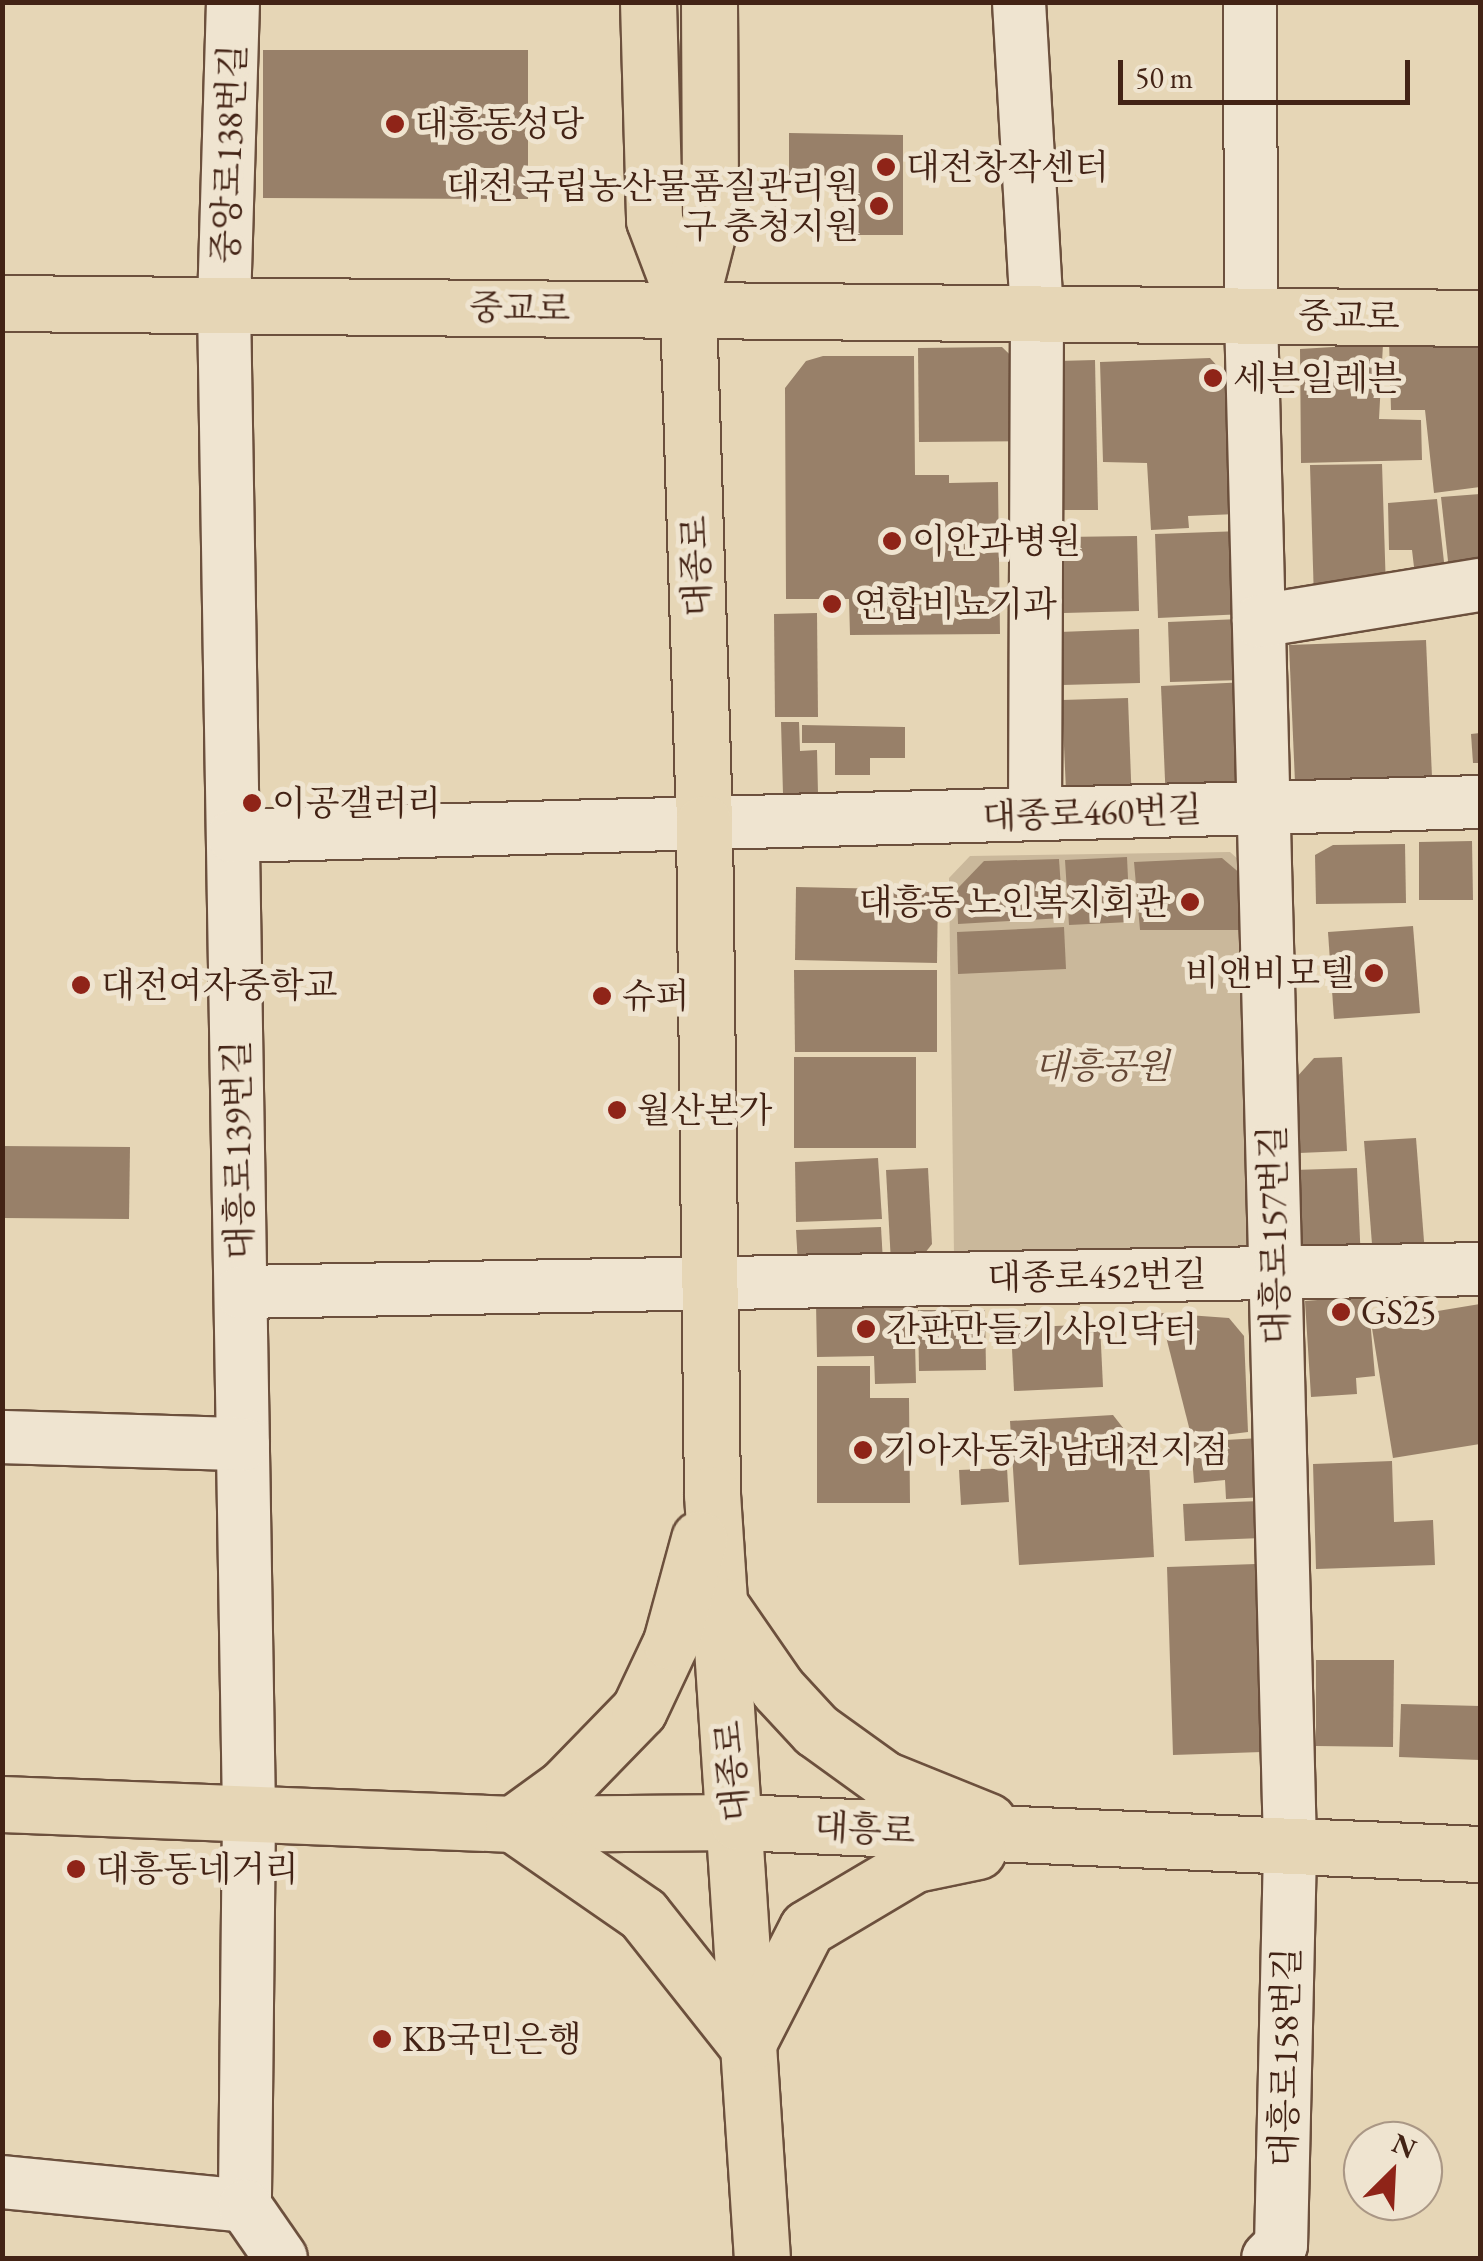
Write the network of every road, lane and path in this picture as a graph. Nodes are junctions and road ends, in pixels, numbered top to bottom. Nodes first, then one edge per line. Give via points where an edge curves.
1 (233, 2) edge
2 (648, 2) edge
3 (708, 2) edge
4 (1018, 2) edge
5 (1250, 2) edge
6 (2, 303) edge
7 (224, 305) junction
8 (688, 310) junction
9 (1037, 313) junction
10 (1251, 316) junction
11 (1480, 318) edge
12 (1480, 585) edge
13 (1259, 621) junction
14 (1480, 802) edge
15 (1263, 808) junction
16 (1035, 814) junction
17 (704, 823) junction
18 (233, 836) junction
19 (1480, 1269) edge
20 (1276, 1273) junction
21 (713, 1284) junction
22 (240, 1292) junction
23 (2, 1438) edge
24 (242, 1444) junction
25 (712, 1494) junction
26 (717, 1601) junction
27 (2, 1804) edge
28 (248, 1814) junction
29 (738, 1822) junction
30 (513, 1824) junction
31 (1033, 1839) junction
32 (1290, 1850) junction
33 (1480, 1854) edge
34 (747, 2045) junction
35 (2, 2182) edge
36 (245, 2206) junction
37 (281, 2258) edge
38 (762, 2258) edge
39 (1268, 2258) edge

1 - 7 street, 중앙로138번길
2 - 8 main road, 대종로 via 654,220
3 - 8 main road, 대종로 via 710,224
4 - 9 street
5 - 10 street, 대흥로157번길
6 - 7 main road, 중교로
7 - 8 main road, 중교로
7 - 18 street, 대흥로139번길
8 - 9 main road, 중교로
8 - 17 main road, 대종로
9 - 10 main road, 중교로
9 - 16 street
10 - 11 main road, 중교로
10 - 13 street, 대흥로157번길
12 - 13 street
13 - 15 street, 대흥로157번길
14 - 15 street, 대종로460번길
15 - 16 street, 대종로460번길
15 - 20 street, 대흥로157번길
16 - 17 street, 대종로460번길
17 - 18 street
17 - 21 main road, 대종로
18 - 22 street, 대흥로139번길
19 - 20 street, 대종로452번길
20 - 21 street, 대종로452번길
20 - 32 street, 대흥로157번길
21 - 22 street
21 - 25 main road, 대종로
22 - 24 street, 대흥로139번길
23 - 24 street
24 - 28 street, 대흥로139번길
25 - 26 main road, 대종로
25 - 30 main road via 671,1642 639,1710 564,1788
26 - 29 main road, 대종로
26 - 31 main road via 778,1689 816,1730 884,1779
27 - 28 main road, 대흥로
28 - 30 main road, 대흥로
28 - 36 street
29 - 30 main road, 대흥로
29 - 31 main road, 대흥로
29 - 34 main road, 대종로
30 - 34 main road via 643,1914
31 - 32 main road, 대흥로
31 - 34 main road via 915,1864 807,1928
32 - 33 main road, 대흥로
32 - 39 street, 대흥로158번길 via 1281,2245
34 - 38 main road, 대종로
35 - 36 street
36 - 37 street

